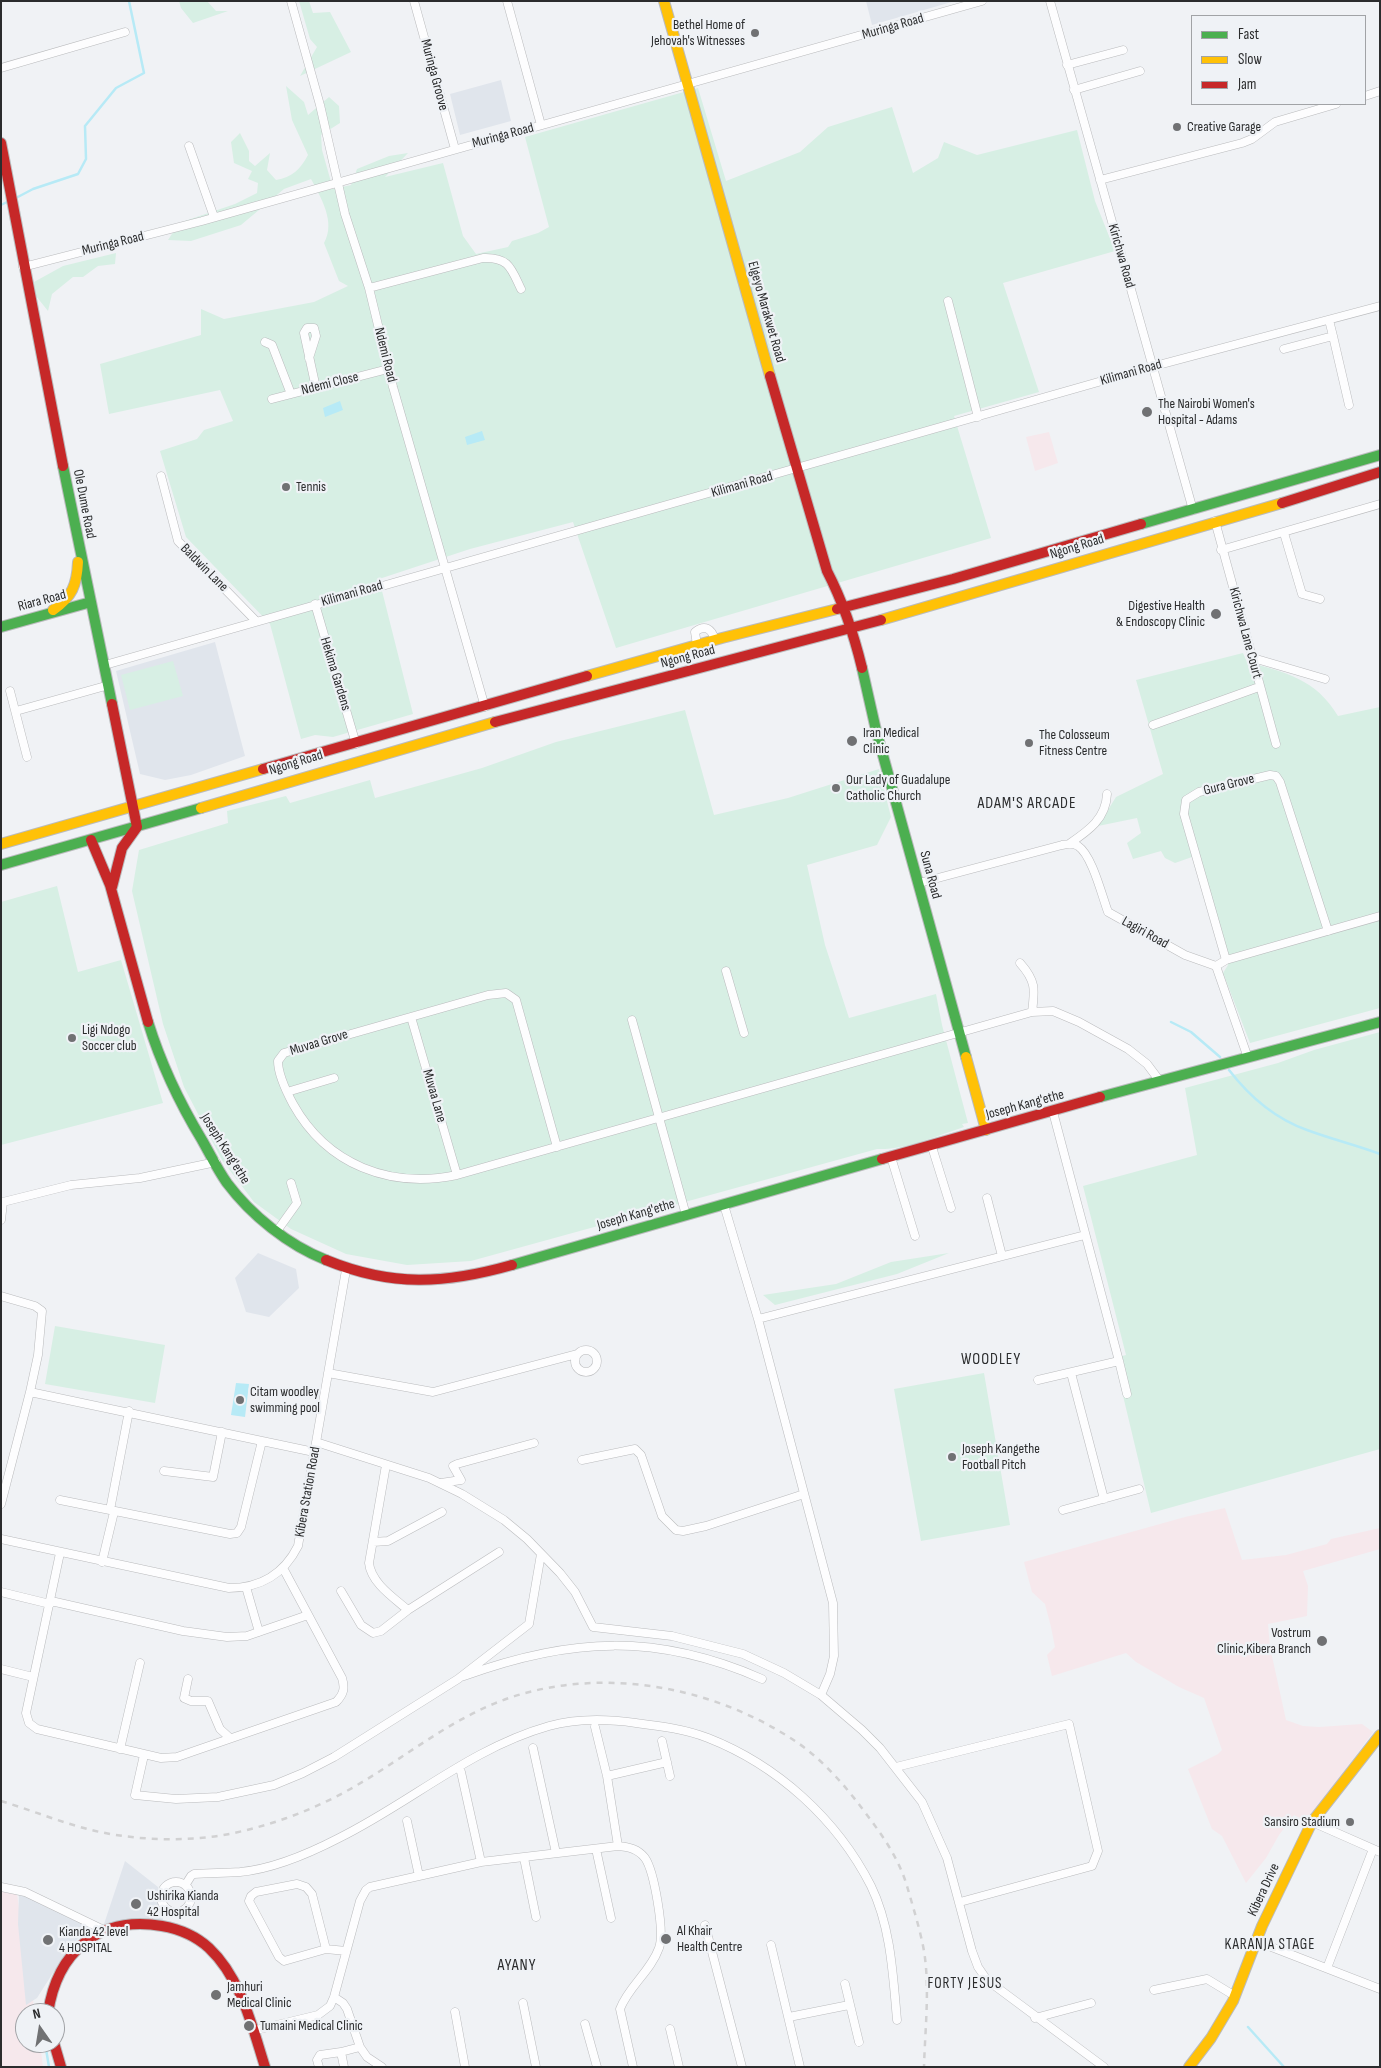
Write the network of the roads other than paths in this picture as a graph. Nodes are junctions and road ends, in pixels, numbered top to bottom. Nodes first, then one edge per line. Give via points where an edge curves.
1 (291, 1) edge
2 (414, 1) edge
3 (507, 1) edge
4 (664, 1) edge
5 (982, 1) edge
6 (1050, 1) edge
7 (125, 32) dead end
8 (1123, 50) dead end
9 (1068, 65) junction
10 (1, 68) edge
11 (1140, 71) dead end
12 (686, 83) junction
13 (1074, 90) junction
14 (1380, 91) edge
15 (1366, 96) edge
16 (1333, 105) edge
17 (542, 125) junction
18 (1, 143) edge
19 (189, 146) dead end
20 (455, 149) junction
21 (1100, 180) junction
22 (338, 182) junction
23 (214, 217) junction
24 (23, 267) junction
25 (369, 288) junction
26 (521, 289) dead end
27 (948, 301) dead end
28 (1380, 306) edge
29 (1329, 320) junction
30 (1333, 336) junction
31 (265, 342) dead end
32 (1284, 349) dead end
33 (309, 358) dead end
34 (1152, 367) junction
35 (388, 369) junction
36 (316, 388) junction
37 (291, 394) junction
38 (272, 399) dead end
39 (1349, 405) dead end
40 (978, 417) junction
41 (1380, 455) edge
42 (796, 470) junction
43 (1380, 472) edge
44 (161, 476) dead end
45 (1380, 504) edge
46 (1193, 510) junction
47 (1215, 521) junction
48 (1284, 533) junction
49 (79, 549) junction
50 (1221, 550) junction
51 (446, 567) junction
52 (1320, 599) dead end
53 (91, 602) junction
54 (315, 604) junction
55 (844, 608) junction
56 (46, 614) junction
57 (256, 621) junction
58 (1, 626) edge
59 (851, 627) junction
60 (715, 640) junction
61 (697, 645) junction
62 (1253, 658) junction
63 (105, 665) junction
64 (1324, 679) dead end
65 (109, 685) junction
66 (1259, 687) junction
67 (10, 691) dead end
68 (485, 707) junction
69 (16, 711) junction
70 (1153, 725) dead end
71 (356, 744) junction
72 (1276, 744) dead end
73 (27, 757) dead end
74 (1107, 794) dead end
75 (131, 805) junction
76 (137, 827) junction
77 (91, 840) junction
78 (1, 844) edge
79 (1068, 844) junction
80 (1, 865) edge
81 (918, 883) junction
82 (112, 888) junction
83 (1380, 916) edge
84 (1328, 931) junction
85 (1226, 960) junction
86 (1020, 963) dead end
87 (1216, 966) junction
88 (726, 971) dead end
89 (1032, 1012) junction
90 (411, 1017) junction
91 (632, 1020) dead end
92 (1380, 1022) edge
93 (959, 1031) junction
94 (744, 1033) dead end
95 (1248, 1058) junction
96 (334, 1078) dead end
97 (1159, 1080) junction
98 (287, 1092) junction
99 (1052, 1112) junction
100 (660, 1117) junction
101 (986, 1130) junction
102 (932, 1146) junction
103 (557, 1147) junction
104 (891, 1157) junction
105 (216, 1162) junction
106 (457, 1175) junction
107 (291, 1183) dead end
108 (987, 1198) dead end
109 (2, 1200) edge
110 (724, 1205) junction
111 (951, 1208) dead end
112 (686, 1215) junction
113 (1, 1220) edge
114 (277, 1231) junction
115 (1085, 1235) junction
116 (915, 1236) dead end
117 (1002, 1256) junction
118 (346, 1270) junction
119 (1, 1296) edge
120 (758, 1319) junction
121 (577, 1354) dead end
122 (1119, 1361) junction
123 (328, 1373) junction
124 (1071, 1373) junction
125 (1038, 1380) dead end
126 (30, 1392) junction
127 (1127, 1394) dead end
128 (129, 1411) junction
129 (222, 1432) junction
130 (262, 1441) junction
131 (316, 1442) junction
132 (534, 1443) dead end
133 (314, 1452) junction
134 (582, 1460) dead end
135 (386, 1465) junction
136 (164, 1471) dead end
137 (441, 1483) junction
138 (1139, 1489) dead end
139 (804, 1494) junction
140 (1104, 1499) junction
141 (60, 1500) dead end
142 (1, 1504) edge
143 (1064, 1510) dead end
144 (112, 1511) junction
145 (442, 1512) dead end
146 (1, 1539) edge
147 (373, 1542) junction
148 (60, 1552) junction
149 (499, 1552) dead end
150 (541, 1554) junction
151 (102, 1562) junction
152 (283, 1568) junction
153 (246, 1587) junction
154 (341, 1591) dead end
155 (1, 1592) edge
156 (51, 1602) junction
157 (408, 1610) junction
158 (308, 1615) junction
159 (259, 1632) junction
160 (140, 1662) dead end
161 (1, 1669) edge
162 (33, 1677) junction
163 (188, 1679) dead end
164 (458, 1679) junction
165 (762, 1679) dead end
166 (821, 1695) junction
167 (595, 1727) dead end
168 (1380, 1734) edge
169 (230, 1738) junction
170 (662, 1741) dead end
171 (533, 1748) dead end
172 (120, 1749) junction
173 (144, 1755) junction
174 (667, 1762) junction
175 (896, 1768) junction
176 (461, 1772) dead end
177 (607, 1776) junction
178 (670, 1776) dead end
179 (407, 1820) dead end
180 (1312, 1822) junction
181 (618, 1846) junction
182 (596, 1848) junction
183 (1376, 1850) edge
184 (556, 1853) junction
185 (524, 1858) junction
186 (481, 1862) junction
187 (419, 1876) junction
188 (186, 1884) junction
189 (1, 1887) edge
190 (960, 1902) junction
191 (174, 1912) junction
192 (536, 1917) dead end
193 (611, 1918) dead end
194 (705, 1925) dead end
195 (170, 1926) junction
196 (104, 1930) junction
197 (1256, 1941) junction
198 (771, 1945) dead end
199 (326, 1949) junction
200 (346, 1951) junction
201 (1327, 1968) junction
202 (845, 1984) dead end
203 (1380, 1989) edge
204 (1154, 1990) dead end
205 (1235, 1996) junction
206 (334, 1997) junction
207 (523, 2002) dead end
208 (51, 2003) edge
209 (1091, 2003) dead end
210 (849, 2005) junction
211 (454, 2012) dead end
212 (789, 2017) junction
213 (1035, 2018) junction
214 (897, 2020) dead end
215 (585, 2024) dead end
216 (670, 2029) dead end
217 (252, 2031) junction
218 (859, 2042) dead end
219 (360, 2047) junction
220 (341, 2052) junction
221 (57, 2053) edge
222 (61, 2067) edge
223 (265, 2067) edge
224 (318, 2067) edge
225 (344, 2067) edge
226 (382, 2067) edge
227 (465, 2067) edge
228 (536, 2067) edge
229 (597, 2067) edge
230 (633, 2067) edge
231 (679, 2067) edge
232 (742, 2067) edge
233 (800, 2067) edge
234 (1104, 2067) edge
235 (1189, 2067) edge

1 - 22 street, Ndemi Road
2 - 20 street, Muringa Groove
3 - 17 street
4 - 12 street, Elgeyo Marakwet Road
5 - 12 street, Muringa Road
6 - 9 street, Kirichwa Road
7 - 10 street
8 - 9 street
9 - 13 street, Kirichwa Road
11 - 13 street
12 - 17 street, Muringa Road
12 - 42 street, Elgeyo Marakwet Road
13 - 21 street, Kirichwa Road
14 - 15 street
16 - 21 street via 1275,122 1242,143
17 - 20 street, Muringa Road
18 - 24 street, Ole Dume Road
19 - 23 street
20 - 22 street, Muringa Road
21 - 34 street, Kirichwa Road
22 - 23 street, Muringa Road
22 - 25 street, Ndemi Road
23 - 24 street, Muringa Road
24 - 49 street, Ole Dume Road
25 - 26 street via 483,258 494,258 510,266
25 - 35 street, Ndemi Road
27 - 40 street
28 - 29 street, Kilimani Road
29 - 30 street
29 - 34 street, Kilimani Road
30 - 32 street
30 - 39 street
31 - 37 street via 272,345
33 - 36 street
34 - 40 street, Kilimani Road
34 - 46 street, Kirichwa Road
35 - 36 street, Ndemi Close
35 - 51 street, Ndemi Road
36 - 37 street, Ndemi Close
37 - 38 street, Ndemi Close
40 - 42 street, Kilimani Road
41 - 46 street, Ngong Road
42 - 51 street, Kilimani Road
42 - 55 street, Elgeyo Marakwet Road via 827,572
43 - 47 street, Ngong Road
44 - 57 street, Baldwin Lane via 178,541
45 - 48 street
46 - 55 street, Ngong Road
47 - 50 street, Kirichwa Lane Court
47 - 59 street, Ngong Road
48 - 50 street
48 - 52 street via 1302,594
49 - 53 street, Ole Dume Road
49 - 56 street via 76,587 64,602
50 - 62 street, Kirichwa Lane Court
51 - 54 street, Kilimani Road
51 - 68 street, Ndemi Road
53 - 56 street, Riara Road
53 - 63 street, Ole Dume Road
54 - 57 street, Kilimani Road
54 - 71 street, Hekima Gardens
55 - 59 street, Elgeyo Marakwet Road
55 - 60 street, Ngong Road
56 - 58 street, Riara Road
57 - 63 street, Kilimani Road
59 - 76 street, Ngong Road via 430,739
59 - 81 street, Suna Road
60 - 61 street, Ngong Road
60 - 61 street via 713,632 702,627 695,632
61 - 68 street, Ngong Road
62 - 64 street
62 - 66 street, Kirichwa Lane Court
63 - 65 street, Ole Dume Road
65 - 69 street
65 - 75 street, Ole Dume Road
66 - 70 street
66 - 72 street, Kirichwa Lane Court
67 - 69 street
68 - 71 street, Ngong Road
69 - 73 street
71 - 75 street, Ngong Road
74 - 79 street via 1103,815
75 - 76 street, Ole Dume Road
75 - 78 street, Ngong Road
76 - 77 street, Ngong Road
76 - 82 street via 122,848
77 - 80 street, Ngong Road
77 - 82 street, Joseph Kang'ethe
79 - 81 street
79 - 87 street, Lagiri Road via 1078,846 1085,854 1108,912 1185,954
81 - 93 street, Suna Road
82 - 105 street, Joseph Kang'ethe via 122,934 156,1047 177,1096
83 - 84 street
84 - 85 street
84 - 85 street, Gura Grove via 1276,776 1199,792 1186,800 1184,814
85 - 87 street
86 - 89 street via 1030,974 1035,987
87 - 95 street
88 - 94 street
89 - 93 street
89 - 97 street via 1054,1011 1079,1022 1128,1049 1147,1064
90 - 98 street, Muvaa Grove via 281,1055 278,1066
90 - 103 street, Muvaa Grove via 498,993 514,998
90 - 106 street, Muvaa Lane
91 - 100 street
92 - 95 street, Joseph Kang'ethe
93 - 100 street
93 - 101 street, Suna Road
95 - 97 street, Joseph Kang'ethe
96 - 98 street
97 - 99 street, Joseph Kang'ethe
98 - 106 street, Muvaa Grove via 310,1130 340,1156 362,1167 409,1179
99 - 101 street, Joseph Kang'ethe
99 - 115 street
100 - 103 street
100 - 112 street
101 - 102 street, Joseph Kang'ethe
102 - 104 street, Joseph Kang'ethe
102 - 111 street
103 - 106 street, Muvaa Grove
104 - 110 street, Joseph Kang'ethe
104 - 116 street
105 - 109 street via 140,1178 71,1185
105 - 114 street, Joseph Kang'ethe via 244,1203
107 - 114 street via 297,1203
108 - 117 street
109 - 113 street
110 - 112 street, Joseph Kang'ethe
110 - 120 street
112 - 118 street, Joseph Kang'ethe via 497,1269 454,1278 402,1280
114 - 118 street, Joseph Kang'ethe
115 - 117 street
115 - 122 street
117 - 120 street
118 - 123 street, Kibera Station Road
119 - 126 street via 42,1311
120 - 139 street
121 - 123 street via 433,1392
122 - 124 street
122 - 127 street
123 - 131 street, Kibera Station Road
124 - 125 street
124 - 140 street
126 - 128 street
126 - 142 street
128 - 129 street
128 - 144 street
129 - 130 street
129 - 136 street via 212,1477
130 - 133 street
130 - 144 street via 241,1527 236,1532 230,1534 194,1528
131 - 133 street, Kibera Station Road
131 - 135 street
132 - 137 street via 457,1464 453,1466 461,1480
133 - 152 street, Kibera Station Road via 298,1546
134 - 139 street via 635,1449 641,1455 662,1516 669,1525 683,1531
135 - 137 street
135 - 147 street
137 - 150 street via 504,1520
138 - 140 street
139 - 166 street via 834,1621 834,1656
140 - 143 street
141 - 144 street
144 - 151 street
145 - 147 street via 388,1541
146 - 148 street, Kibera Station Road
147 - 157 street via 369,1563 372,1575
148 - 151 street, Kibera Station Road
148 - 156 street
149 - 157 street
150 - 164 street via 529,1624
150 - 166 street via 575,1592 593,1627 672,1636 743,1654
151 - 153 street, Kibera Station Road via 217,1587
152 - 153 street, Kibera Station Road via 267,1580
152 - 158 street
153 - 159 street
154 - 157 street via 361,1625 369,1632 381,1631
155 - 156 street
156 - 159 street via 183,1631 227,1637
156 - 162 street
158 - 159 street
158 - 169 street via 342,1678 344,1691 340,1698
160 - 172 street
161 - 162 street
162 - 172 street via 26,1713 32,1727
163 - 169 street via 184,1698 208,1701 220,1729
164 - 165 street via 542,1652 604,1645 655,1648 686,1654
164 - 173 street via 334,1757 274,1785 195,1799 135,1795
166 - 175 street via 862,1730
167 - 177 street
168 - 180 street, Kibera Drive
169 - 173 street via 177,1758
170 - 174 street
171 - 184 street
172 - 173 street
174 - 177 street
174 - 178 street
175 - 190 street via 922,1802 947,1858
175 - 190 street via 1068,1724 1094,1826 1098,1851 1096,1860 1092,1866
176 - 186 street
177 - 181 street
179 - 187 street
180 - 183 street
180 - 197 street, Kibera Drive
181 - 182 street
181 - 230 street via 636,1850 648,1863 662,1931 654,1960 620,2009
182 - 184 street
182 - 193 street
183 - 201 street
184 - 185 street
185 - 186 street
185 - 192 street
186 - 187 street
187 - 200 street via 366,1890
188 - 191 street via 192,1899 189,1906
188 - 191 street via 171,1882 161,1894 167,1909
188 - 214 street via 194,1874 257,1869 330,1843 476,1756 550,1726 589,1719 660,1726 707,1737 761,1764 806,1799 835,1832 871,1886 880,1908
189 - 196 street via 25,1892
190 - 213 street via 978,1967 987,1980
191 - 195 street
194 - 232 street
195 - 196 street via 134,1925
195 - 217 street via 194,1935 217,1955 238,1991
196 - 208 street via 88,1939 68,1963 56,1983
197 - 201 street
197 - 205 street, Kibera Drive
198 - 212 street
199 - 199 street via 312,1894 306,1887 297,1884 256,1892 251,1896 250,1904 255,1916 282,1960
199 - 200 street
200 - 206 street
201 - 203 street
202 - 210 street
204 - 205 street via 1207,1979
205 - 235 street, Kibera Drive via 1211,2038
206 - 217 street via 330,2006 318,2015
206 - 219 street via 347,2009
207 - 228 street
209 - 213 street
210 - 212 street
210 - 218 street
211 - 227 street
212 - 233 street
213 - 234 street
215 - 229 street
216 - 231 street
217 - 223 street
219 - 220 street
219 - 226 street
220 - 224 street via 320,2055
220 - 225 street
221 - 222 street

